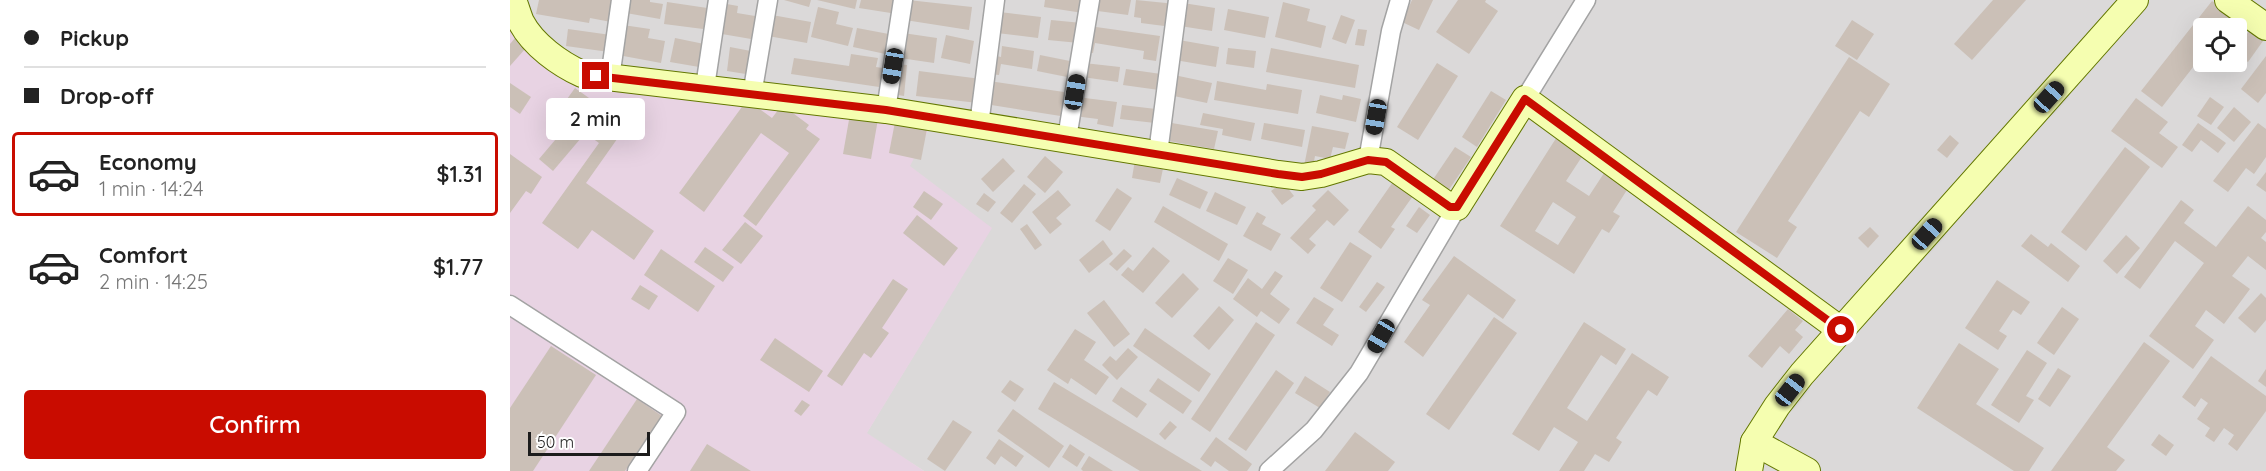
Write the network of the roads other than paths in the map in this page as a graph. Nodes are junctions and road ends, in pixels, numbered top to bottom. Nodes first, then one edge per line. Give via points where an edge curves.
1 (513, 0) edge
2 (621, 0) edge
3 (718, 0) edge
4 (768, 0) edge
5 (903, 0) edge
6 (995, 0) edge
7 (1090, 0) edge
8 (1178, 0) edge
9 (1400, 0) edge
10 (1586, 0) edge
11 (2135, 0) edge
12 (2228, 0) edge
13 (2266, 27) edge
14 (610, 78) junction
15 (705, 87) junction
16 (752, 94) junction
17 (1525, 99) junction
18 (886, 110) junction
19 (979, 125) junction
20 (1067, 138) junction
21 (1158, 153) junction
22 (1368, 160) junction
23 (1457, 207) junction
24 (510, 305) edge
25 (1841, 330) junction
26 (1754, 442) junction
27 (637, 471) edge
28 (1269, 471) edge
29 (1749, 471) edge
30 (1807, 471) edge

1 - 14 street via 522,24 552,55 582,74
2 - 14 street
3 - 15 street
4 - 16 street
5 - 18 street
6 - 19 street
7 - 20 street
8 - 21 street
9 - 22 street
10 - 17 street
11 - 25 street
12 - 13 street
14 - 15 street
15 - 16 street
16 - 18 street
17 - 23 street
17 - 25 street
18 - 19 street
19 - 20 street
20 - 21 street
21 - 22 street via 1302,177
22 - 23 street via 1386,162 1450,207
23 - 28 street via 1359,373 1314,430
24 - 27 street via 676,412
25 - 26 street via 1796,382
26 - 29 street
26 - 30 street

